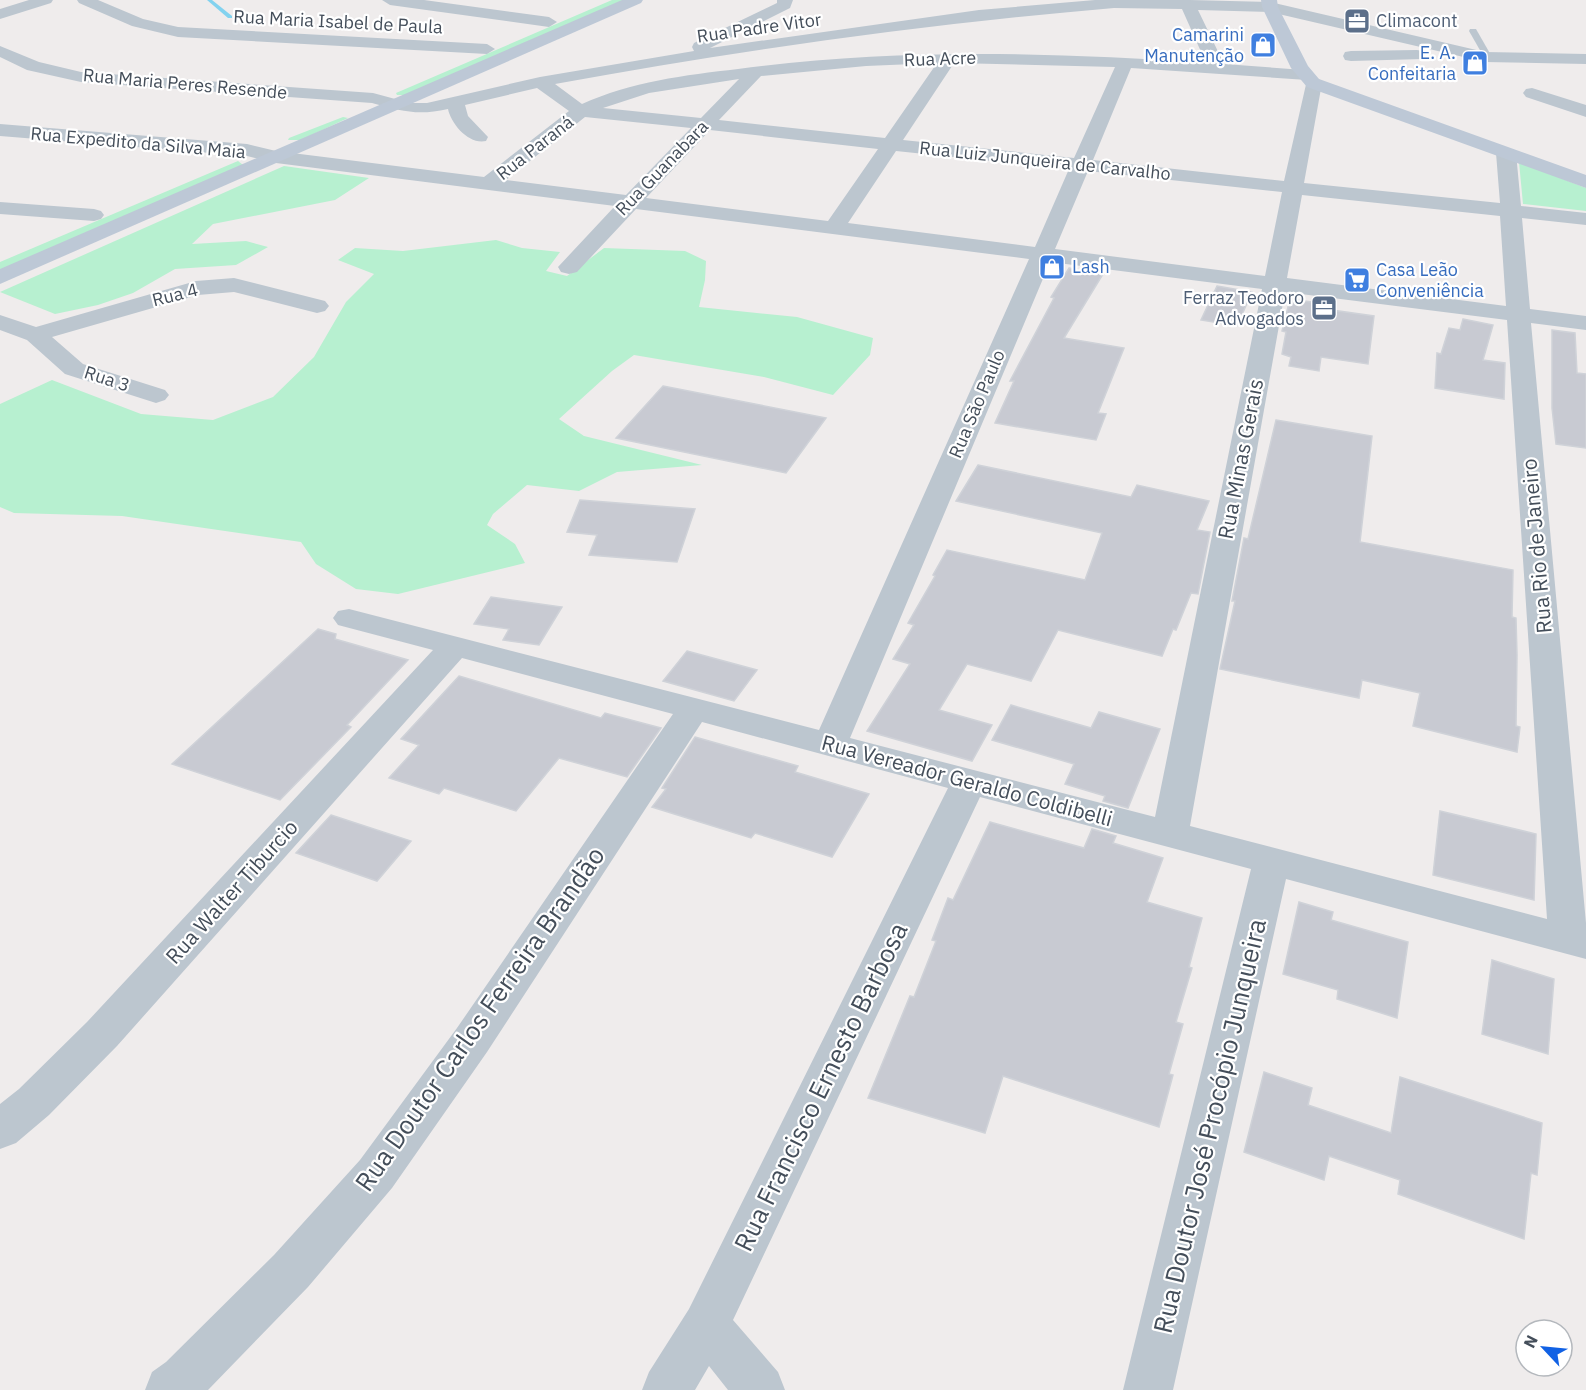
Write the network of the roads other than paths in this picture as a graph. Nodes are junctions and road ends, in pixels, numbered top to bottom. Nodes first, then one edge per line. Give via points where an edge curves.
1 (45, 0) edge
2 (85, 0) edge
3 (390, 0) edge
4 (601, 0) edge
5 (635, 0) edge
6 (785, 0) edge
7 (1114, 2) edge
8 (1187, 4) junction
9 (1270, 4) edge
10 (1046, 8) junction
11 (0, 14) edge
12 (979, 15) junction
13 (549, 22) junction
14 (910, 25) junction
15 (1060, 26) dead end
16 (999, 27) dead end
17 (1473, 31) dead end
18 (1019, 40) dead end
19 (1074, 43) dead end
20 (940, 45) junction
21 (760, 48) junction
22 (487, 49) junction
23 (0, 51) edge
24 (1351, 56) dead end
25 (1486, 57) junction
26 (1049, 58) junction
27 (678, 59) junction
28 (1586, 59) edge
29 (1088, 60) junction
30 (644, 63) junction
31 (1125, 63) junction
32 (783, 66) junction
33 (1217, 68) junction
34 (757, 70) junction
35 (1309, 79) junction
36 (540, 82) junction
37 (672, 84) junction
38 (1532, 93) dead end
39 (373, 98) junction
40 (455, 102) junction
41 (397, 104) junction
42 (581, 111) junction
43 (1586, 111) edge
44 (705, 124) junction
45 (0, 130) edge
46 (479, 137) dead end
47 (891, 144) junction
48 (247, 150) junction
49 (1506, 153) junction
50 (276, 157) junction
51 (1081, 164) junction
52 (1586, 182) edge
53 (488, 184) junction
54 (1293, 187) junction
55 (629, 202) junction
56 (0, 208) edge
57 (1510, 210) junction
58 (94, 215) junction
59 (1586, 219) edge
60 (834, 228) junction
61 (55, 232) dead end
62 (1042, 254) junction
63 (569, 267) dead end
64 (0, 277) edge
65 (1275, 284) junction
66 (317, 306) dead end
67 (1518, 315) junction
68 (0, 322) edge
69 (1586, 323) edge
70 (35, 335) junction
71 (156, 395) dead end
72 (349, 618) dead end
73 (456, 646) junction
74 (694, 709) junction
75 (830, 745) junction
76 (969, 782) junction
77 (1170, 835) junction
78 (1271, 862) junction
79 (1577, 942) edge
80 (0, 1130) edge
81 (706, 1325) junction
82 (170, 1390) edge
83 (668, 1390) edge
84 (760, 1390) edge
85 (1148, 1390) edge

1 - 11 street
2 - 22 street, Rua Maria Isabel de Paula via 138,23 178,32
3 - 13 street
4 - 13 street
5 - 41 street
6 - 27 street via 784,5
7 - 8 street, Rua Padre Vitor
7 - 10 street, Rua Padre Vitor
8 - 9 street, Rua Padre Vitor
8 - 33 street
9 - 25 street, Rua Padre Vitor
9 - 35 street
10 - 12 street, Rua Padre Vitor
10 - 15 street
12 - 14 street, Rua Padre Vitor
12 - 16 street
13 - 22 street
14 - 20 street
14 - 21 street, Rua Padre Vitor
17 - 25 lane
18 - 26 street
19 - 29 street
20 - 26 street, Rua Acre via 971,58
20 - 32 street, Rua Acre
20 - 47 street
21 - 27 street, Rua Padre Vitor
21 - 32 street
22 - 39 street
23 - 39 street, Rua Maria Peres Resende via 33,66 81,77
24 - 25 street, Rua Padre Vitor
25 - 28 street, Rua Padre Vitor
26 - 29 street, Rua Acre
27 - 30 street, Rua Padre Vitor
29 - 31 street, Rua Acre
30 - 36 street, Rua Padre Vitor
30 - 37 street
31 - 33 street, Rua Acre
31 - 51 street, Rua São Paulo
32 - 34 street, Rua Acre
33 - 35 street, Rua Acre
34 - 37 street, Rua Acre
34 - 44 street, Rua Guanabara
35 - 49 street
35 - 54 street, Rua Minas Gerais
36 - 40 street, Rua Padre Vitor
36 - 42 street
37 - 42 street, Rua Acre via 598,102
38 - 43 street
39 - 41 street, Rua Maria Peres Resende
39 - 48 street
40 - 41 street, Rua Padre Vitor via 416,109
40 - 46 street via 459,118
41 - 50 street
42 - 44 street, Rua Luiz Junqueira de Carvalho
42 - 53 street, Rua Paraná
44 - 47 street, Rua Luiz Junqueira de Carvalho
44 - 55 street, Rua Guanabara
45 - 48 street, Rua Expedito da Silva Maia
47 - 51 street, Rua Luiz Junqueira de Carvalho
47 - 60 street
48 - 50 street, Rua Expedito da Silva Maia
48 - 58 street
49 - 52 street
49 - 57 street, Rua Rio de Janeiro
50 - 53 street, Rua Expedito da Silva Maia
50 - 64 street
51 - 54 street, Rua Luiz Junqueira de Carvalho
51 - 62 street, Rua São Paulo
53 - 55 street, Rua Expedito da Silva Maia
54 - 57 street, Rua Luiz Junqueira de Carvalho
54 - 65 street, Rua Minas Gerais
55 - 60 street, Rua Expedito da Silva Maia
55 - 63 street, Rua Guanabara
56 - 58 street
57 - 59 street, Rua Luiz Junqueira de Carvalho
57 - 67 street, Rua Rio de Janeiro
58 - 61 street
60 - 62 street, Rua Expedito da Silva Maia
62 - 65 street, Rua Expedito da Silva Maia
62 - 75 street, Rua São Paulo
65 - 67 street, Rua Expedito da Silva Maia
65 - 77 street, Rua Minas Gerais
66 - 70 street, Rua 4 via 234,285 196,288
67 - 69 street, Rua Expedito da Silva Maia
67 - 79 street, Rua Rio de Janeiro
68 - 70 street, Rua 3
70 - 71 street, Rua 3 via 74,369
72 - 73 street, Rua Vereador Geraldo Coldibelli
73 - 74 street, Rua Vereador Geraldo Coldibelli
73 - 80 street, Rua Walter Tiburcio via 102,1034
74 - 75 street, Rua Vereador Geraldo Coldibelli
74 - 82 street, Rua Doutor Carlos Ferreira Brandão via 472,1040 376,1174 291,1271
75 - 76 street, Rua Vereador Geraldo Coldibelli
76 - 77 street, Rua Vereador Geraldo Coldibelli
76 - 81 street, Rua Francisco Ernesto Barbosa
77 - 78 street, Rua Vereador Geraldo Coldibelli
78 - 79 street, Rua Vereador Geraldo Coldibelli
78 - 85 street, Rua Doutor José Procópio Junqueira
81 - 83 street, Rua Francisco Ernesto Barbosa
81 - 84 street

